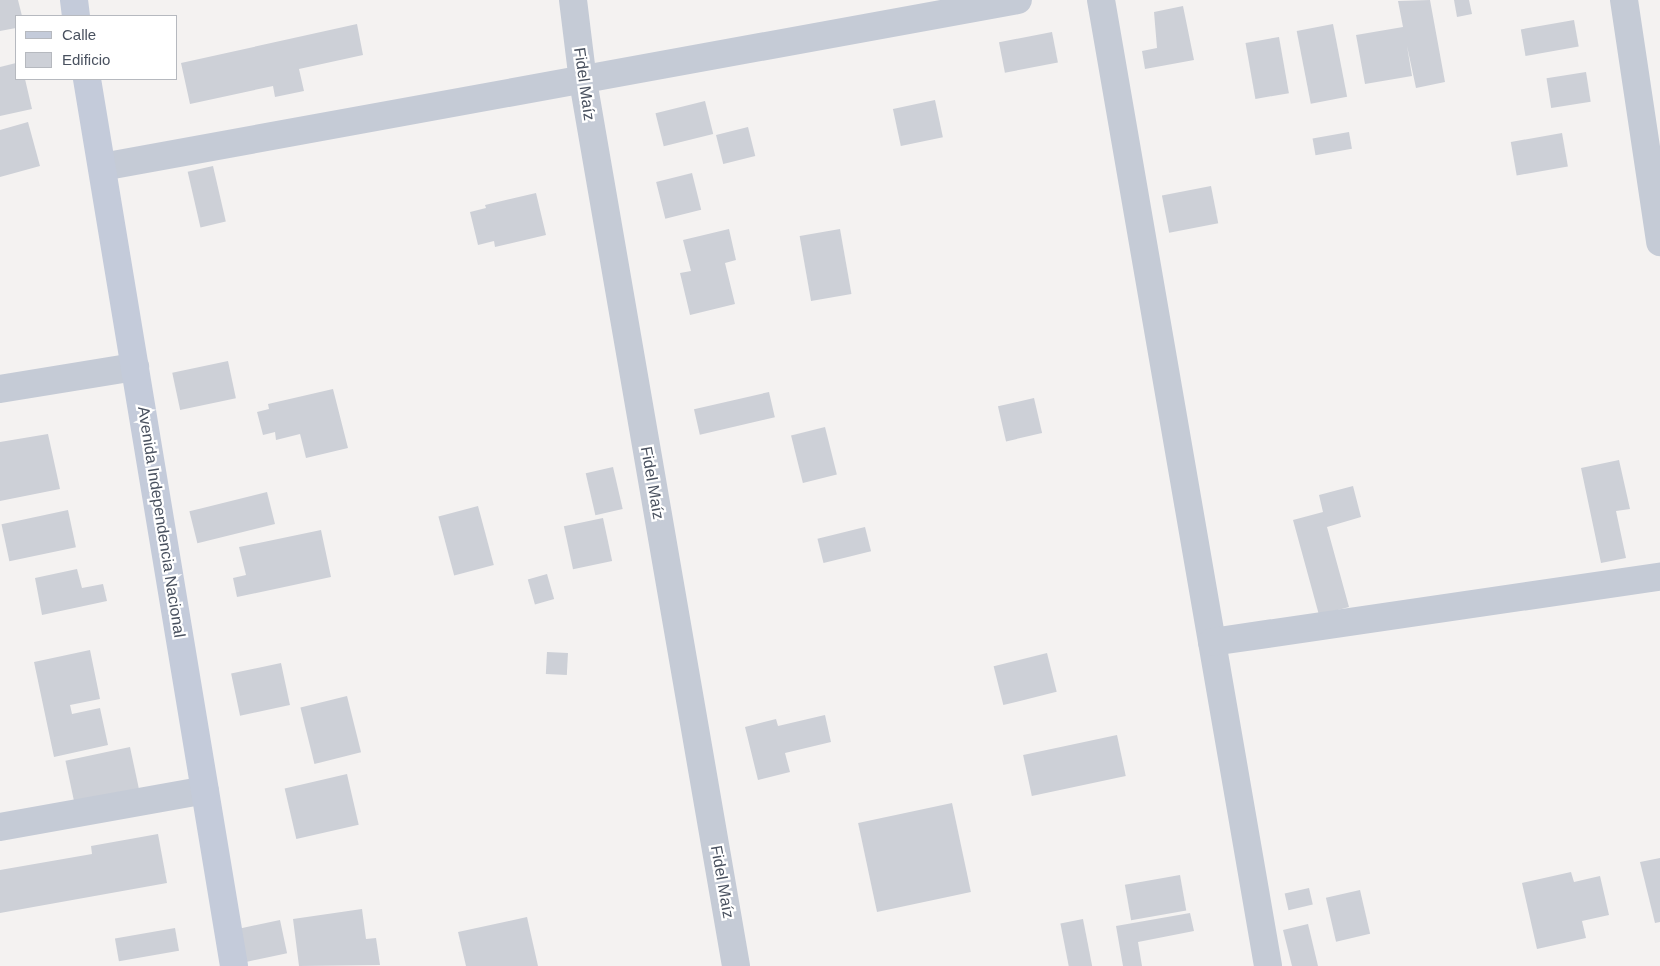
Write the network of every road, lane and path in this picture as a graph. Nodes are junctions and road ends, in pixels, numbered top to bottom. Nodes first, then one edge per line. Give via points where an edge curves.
1 (74, 0) edge
2 (573, 0) edge
3 (1018, 0) edge
4 (1101, 0) edge
5 (1624, 0) edge
6 (76, 15) edge
7 (87, 80) edge
8 (583, 82) junction
9 (102, 167) junction
10 (1660, 242) edge
11 (135, 367) junction
12 (0, 389) edge
13 (1660, 577) edge
14 (1212, 642) junction
15 (205, 790) junction
16 (0, 827) edge
17 (234, 966) edge
18 (736, 966) edge
19 (1268, 966) edge

1 - 6 main road
2 - 8 street, Fidel Maíz
3 - 8 street
4 - 14 street
5 - 10 street
7 - 9 main road, Avenida Independencia Nacional
8 - 9 street
8 - 18 street, Fidel Maíz
9 - 11 main road, Avenida Independencia Nacional
11 - 12 street
11 - 15 main road, Avenida Independencia Nacional
13 - 14 street
14 - 19 street
15 - 16 street
15 - 17 main road, Avenida Independencia Nacional

